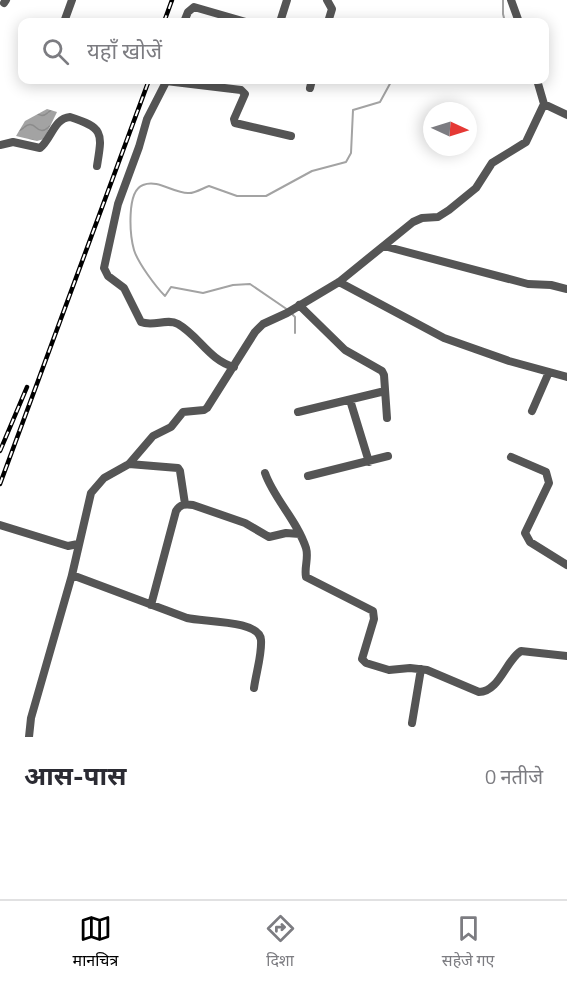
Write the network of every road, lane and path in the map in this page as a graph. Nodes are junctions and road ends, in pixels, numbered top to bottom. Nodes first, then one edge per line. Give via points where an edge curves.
1 (72, 0) edge
2 (287, 0) edge
3 (327, 0) edge
4 (511, 0) edge
5 (189, 4) edge
6 (65, 18) edge
7 (233, 18) edge
8 (281, 18) edge
9 (329, 18) edge
10 (518, 18) edge
11 (165, 84) edge
12 (197, 84) edge
13 (311, 84) edge
14 (538, 84) edge
15 (310, 88) dead end
16 (544, 104) junction
17 (567, 115) edge
18 (291, 136) dead end
19 (0, 145) edge
20 (97, 166) dead end
21 (384, 246) junction
22 (339, 282) junction
23 (567, 289) edge
24 (298, 306) junction
25 (234, 367) junction
26 (549, 372) junction
27 (567, 377) edge
28 (385, 391) junction
29 (350, 400) junction
30 (532, 411) dead end
31 (298, 412) dead end
32 (387, 418) dead end
33 (388, 456) dead end
34 (511, 457) dead end
35 (369, 462) junction
36 (129, 464) junction
37 (265, 473) dead end
38 (308, 476) dead end
39 (185, 504) junction
40 (0, 525) edge
41 (300, 534) junction
42 (78, 544) junction
43 (567, 565) edge
44 (72, 575) junction
45 (151, 605) junction
46 (567, 656) edge
47 (421, 669) junction
48 (254, 688) dead end
49 (412, 723) dead end
50 (29, 737) edge

1 - 6 street
2 - 8 street
3 - 9 street via 332,9
4 - 10 street
5 - 7 street
11 - 25 street via 147,119 118,204 104,268 124,288 141,322 175,322 216,359
12 - 18 street via 241,90 245,94 235,123
13 - 15 street
14 - 16 street
16 - 17 street
16 - 21 street via 526,142 492,163 476,188 438,217 413,222
19 - 20 street via 13,142 40,148 61,119 70,117 100,134
21 - 22 street
21 - 23 street via 528,284
22 - 24 street
22 - 26 street via 428,331
24 - 25 street via 258,328
24 - 28 street via 345,350 382,371
25 - 36 street via 207,408 183,412 171,427 153,436
26 - 27 street
26 - 30 street
28 - 29 street
28 - 32 street
29 - 31 street
29 - 35 street
33 - 35 street
34 - 43 street via 546,472 549,477 525,533 530,542
35 - 38 street
36 - 39 street via 178,468
36 - 42 street via 94,487
37 - 41 street
39 - 41 street via 244,523 269,537
39 - 45 street via 176,511
40 - 42 street via 68,546
41 - 47 street via 306,549 306,576 373,611 363,661 389,670
42 - 44 street
44 - 45 street
44 - 50 street
45 - 48 street via 199,621 225,622 257,631 261,641
46 - 47 street via 521,651 484,692
47 - 49 street

